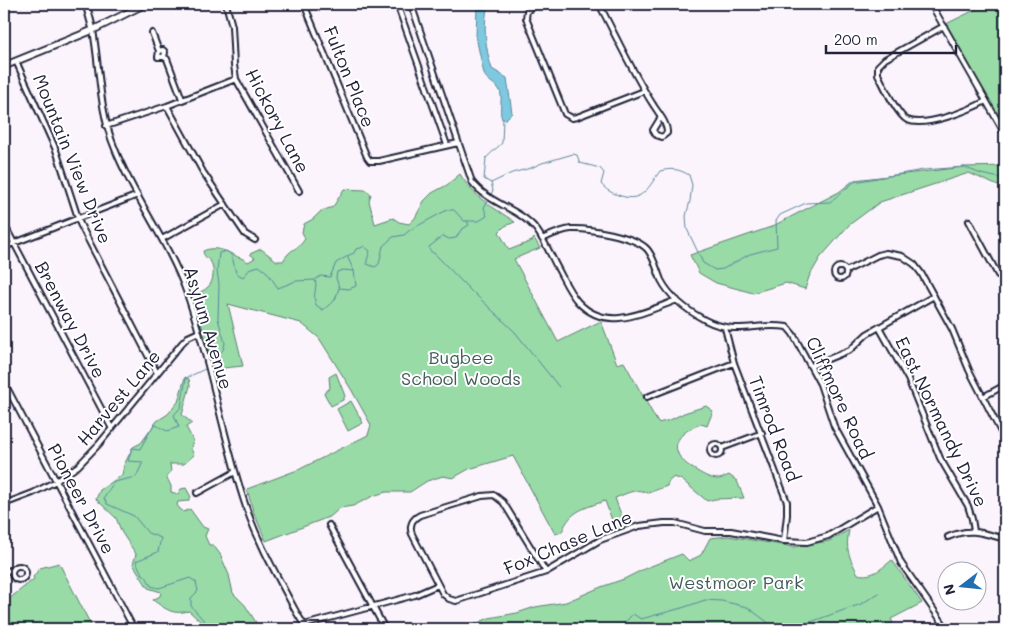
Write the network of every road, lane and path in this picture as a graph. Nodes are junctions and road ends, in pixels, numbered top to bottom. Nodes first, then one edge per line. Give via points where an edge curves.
1 (86, 4) edge
2 (145, 4) edge
3 (226, 4) edge
4 (304, 4) edge
5 (397, 4) edge
6 (411, 4) edge
7 (536, 4) edge
8 (599, 4) edge
9 (931, 4) edge
10 (944, 26) junction
11 (93, 30) junction
12 (152, 33) dead end
13 (16, 61) junction
14 (4, 66) edge
15 (236, 78) junction
16 (644, 91) junction
17 (182, 99) junction
18 (986, 101) junction
19 (167, 106) junction
20 (661, 117) junction
21 (106, 126) junction
22 (1005, 134) edge
23 (458, 143) junction
24 (446, 145) junction
25 (299, 190) dead end
26 (138, 194) junction
27 (225, 204) junction
28 (78, 217) junction
29 (968, 221) dead end
30 (4, 224) edge
31 (162, 239) junction
32 (542, 239) junction
33 (255, 240) dead end
34 (13, 242) junction
35 (4, 247) edge
36 (846, 271) dead end
37 (1005, 280) edge
38 (934, 296) junction
39 (677, 300) junction
40 (880, 327) junction
41 (725, 328) junction
42 (199, 332) junction
43 (734, 363) junction
44 (811, 366) junction
45 (157, 373) junction
46 (4, 382) edge
47 (1005, 385) edge
48 (647, 397) dead end
49 (983, 397) junction
50 (112, 429) junction
51 (762, 433) junction
52 (1005, 440) edge
53 (722, 448) dead end
54 (235, 472) junction
55 (56, 481) junction
56 (197, 493) dead end
57 (4, 504) edge
58 (878, 506) junction
59 (329, 525) dead end
60 (974, 530) junction
61 (948, 537) dead end
62 (1005, 539) edge
63 (784, 541) junction
64 (1005, 556) edge
65 (1005, 562) edge
66 (4, 570) edge
67 (12, 571) dead end
68 (546, 572) junction
69 (438, 585) junction
70 (372, 606) junction
71 (305, 627) edge
72 (134, 629) edge
73 (385, 629) edge
74 (947, 629) edge

1 - 11 main road, Asylum Avenue
2 - 11 main road
3 - 15 street, Hickory Lane via 232,26
4 - 24 street, Fulton Place via 370,161
5 - 24 street
6 - 23 street
7 - 16 street via 527,10 526,18 565,114 577,117
8 - 16 street
9 - 10 street
10 - 18 street
10 - 18 street via 882,60 878,66 878,74 900,114 908,120 922,122 960,114
11 - 13 main road
11 - 21 street, Asylum Avenue
12 - 17 street via 158,51 164,51
13 - 14 main road
13 - 28 street, Mountain View Drive via 56,150
15 - 17 street
15 - 25 street, Hickory Lane
16 - 20 street
17 - 19 street
18 - 22 street
19 - 21 street
19 - 27 street via 203,172
20 - 20 street via 653,130 656,136 662,137 667,130
21 - 26 street, Asylum Avenue
23 - 24 street
23 - 32 street via 477,189 526,219
26 - 28 street
26 - 31 street, Asylum Avenue
27 - 31 street
27 - 33 street via 245,234
28 - 34 street
28 - 45 street, Mountain View Drive
29 - 37 street via 998,275
30 - 34 street, Brenway Drive
31 - 42 street, Asylum Avenue via 184,285
32 - 39 street, Cliffmore Road via 571,229 636,241 651,254 666,289
32 - 39 street via 569,290 578,302 595,314 613,319 629,317
34 - 35 street
34 - 50 street, Brenway Drive
36 - 38 street via 878,255 893,253 908,258 914,264
38 - 40 street
38 - 49 street
39 - 41 street, Cliffmore Road via 706,320
40 - 44 street via 850,350
40 - 60 street, East Normandy Drive via 908,379 940,458 968,506
41 - 43 street, Timrod Road
41 - 44 street, Cliffmore Road via 787,327
42 - 45 street, Harvest Lane via 186,339
42 - 54 street, Asylum Avenue
43 - 48 street
43 - 51 street, Timrod Road
44 - 58 street, Cliffmore Road via 839,436
45 - 50 street, Harvest Lane
46 - 55 street, Pioneer Drive
47 - 49 street
49 - 52 street
50 - 55 street, Harvest Lane via 87,458
51 - 53 street
51 - 63 street, Timrod Road via 787,502
54 - 56 street
54 - 71 street, Asylum Avenue via 256,534
55 - 57 street, Harvest Lane
55 - 72 street, Pioneer Drive
58 - 63 street, Fox Chase Lane via 828,536 807,542
58 - 74 street, Cliffmore Road via 903,568
59 - 70 street
60 - 61 street
60 - 62 street
63 - 68 street, Fox Chase Lane via 676,524 651,524 600,540
64 - 65 street
66 - 67 street
68 - 69 street, Fox Chase Lane via 456,600 445,596
68 - 69 street via 501,500 494,495 486,495 420,515 411,524 412,534
69 - 70 street via 415,595
70 - 71 street
70 - 73 street

